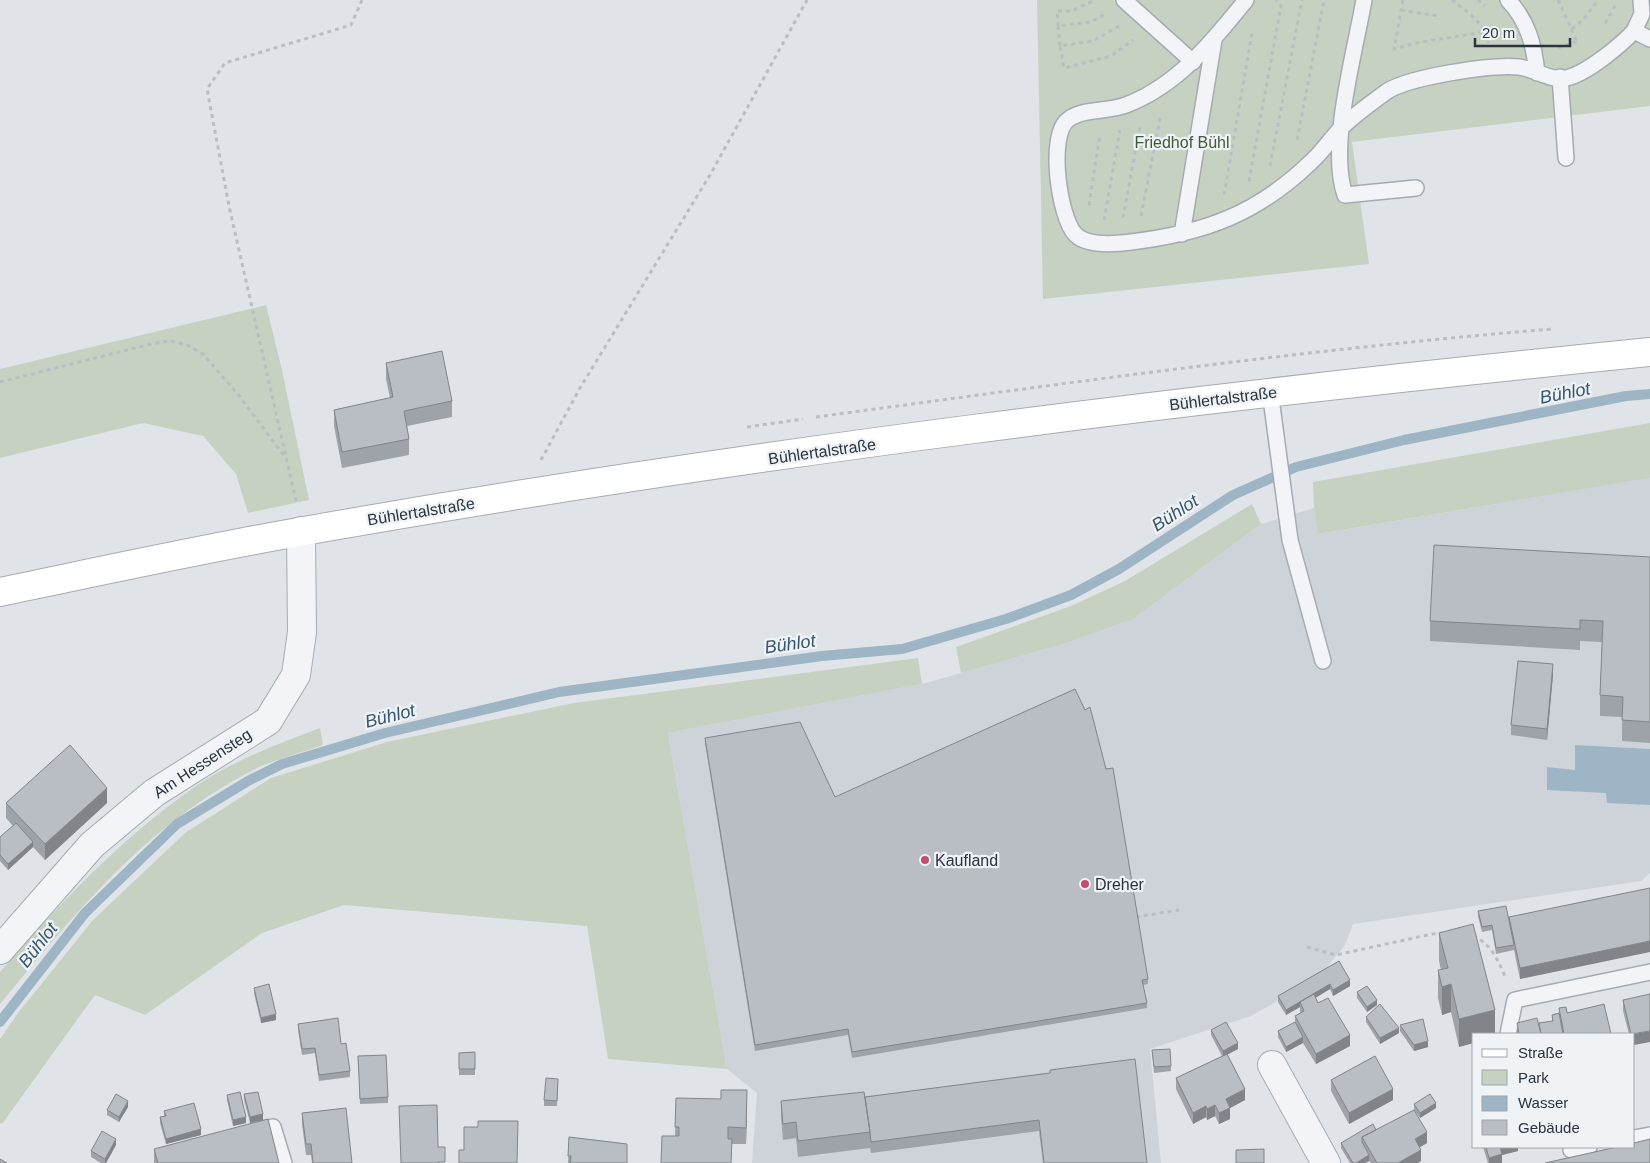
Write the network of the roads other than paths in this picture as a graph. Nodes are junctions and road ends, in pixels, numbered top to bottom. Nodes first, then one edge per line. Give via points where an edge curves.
1 (1246, 0) edge
2 (1364, 0) edge
3 (1508, 0) edge
4 (1641, 0) edge
5 (1128, 4) edge
6 (1634, 31) junction
7 (1650, 39) edge
8 (1214, 40) junction
9 (1193, 62) junction
10 (1537, 73) junction
11 (1560, 77) junction
12 (1341, 129) junction
13 (1566, 158) dead end
14 (1416, 188) dead end
15 (1182, 234) junction
16 (1650, 352) edge
17 (1270, 391) junction
18 (302, 531) junction
19 (0, 592) edge
20 (1323, 661) dead end
21 (0, 950) edge
22 (1650, 972) edge
23 (1508, 1033) edge
24 (1272, 1065) dead end
25 (1650, 1135) edge
26 (237, 1137) edge
27 (1635, 1138) edge
28 (1583, 1148) edge
29 (1571, 1150) dead end
30 (284, 1163) edge
31 (1326, 1163) edge

1 - 8 lane
2 - 12 lane
3 - 10 lane via 1527,28
4 - 6 lane via 1642,14
5 - 9 lane
6 - 7 lane
6 - 11 lane via 1618,48 1592,65 1567,78
8 - 9 lane
8 - 15 lane
9 - 15 lane via 1166,83 1125,105 1068,119 1060,129 1056,158 1068,224 1083,240 1118,244
10 - 11 lane
10 - 12 lane via 1520,67 1448,73 1392,88
11 - 13 lane
12 - 14 lane via 1339,179 1344,195
12 - 15 lane via 1312,161 1263,201 1243,213
16 - 17 street, Bühlertalstraße
17 - 18 street, Bühlertalstraße via 879,442 542,491
17 - 20 lane via 1290,540
18 - 19 street, Bühlertalstraße
18 - 21 street, Am Hessensteg via 302,632 296,675 268,721 154,793 92,845
22 - 23 lane via 1514,1000
24 - 31 street
25 - 27 lane
26 - 30 lane via 273,1127
28 - 29 lane

